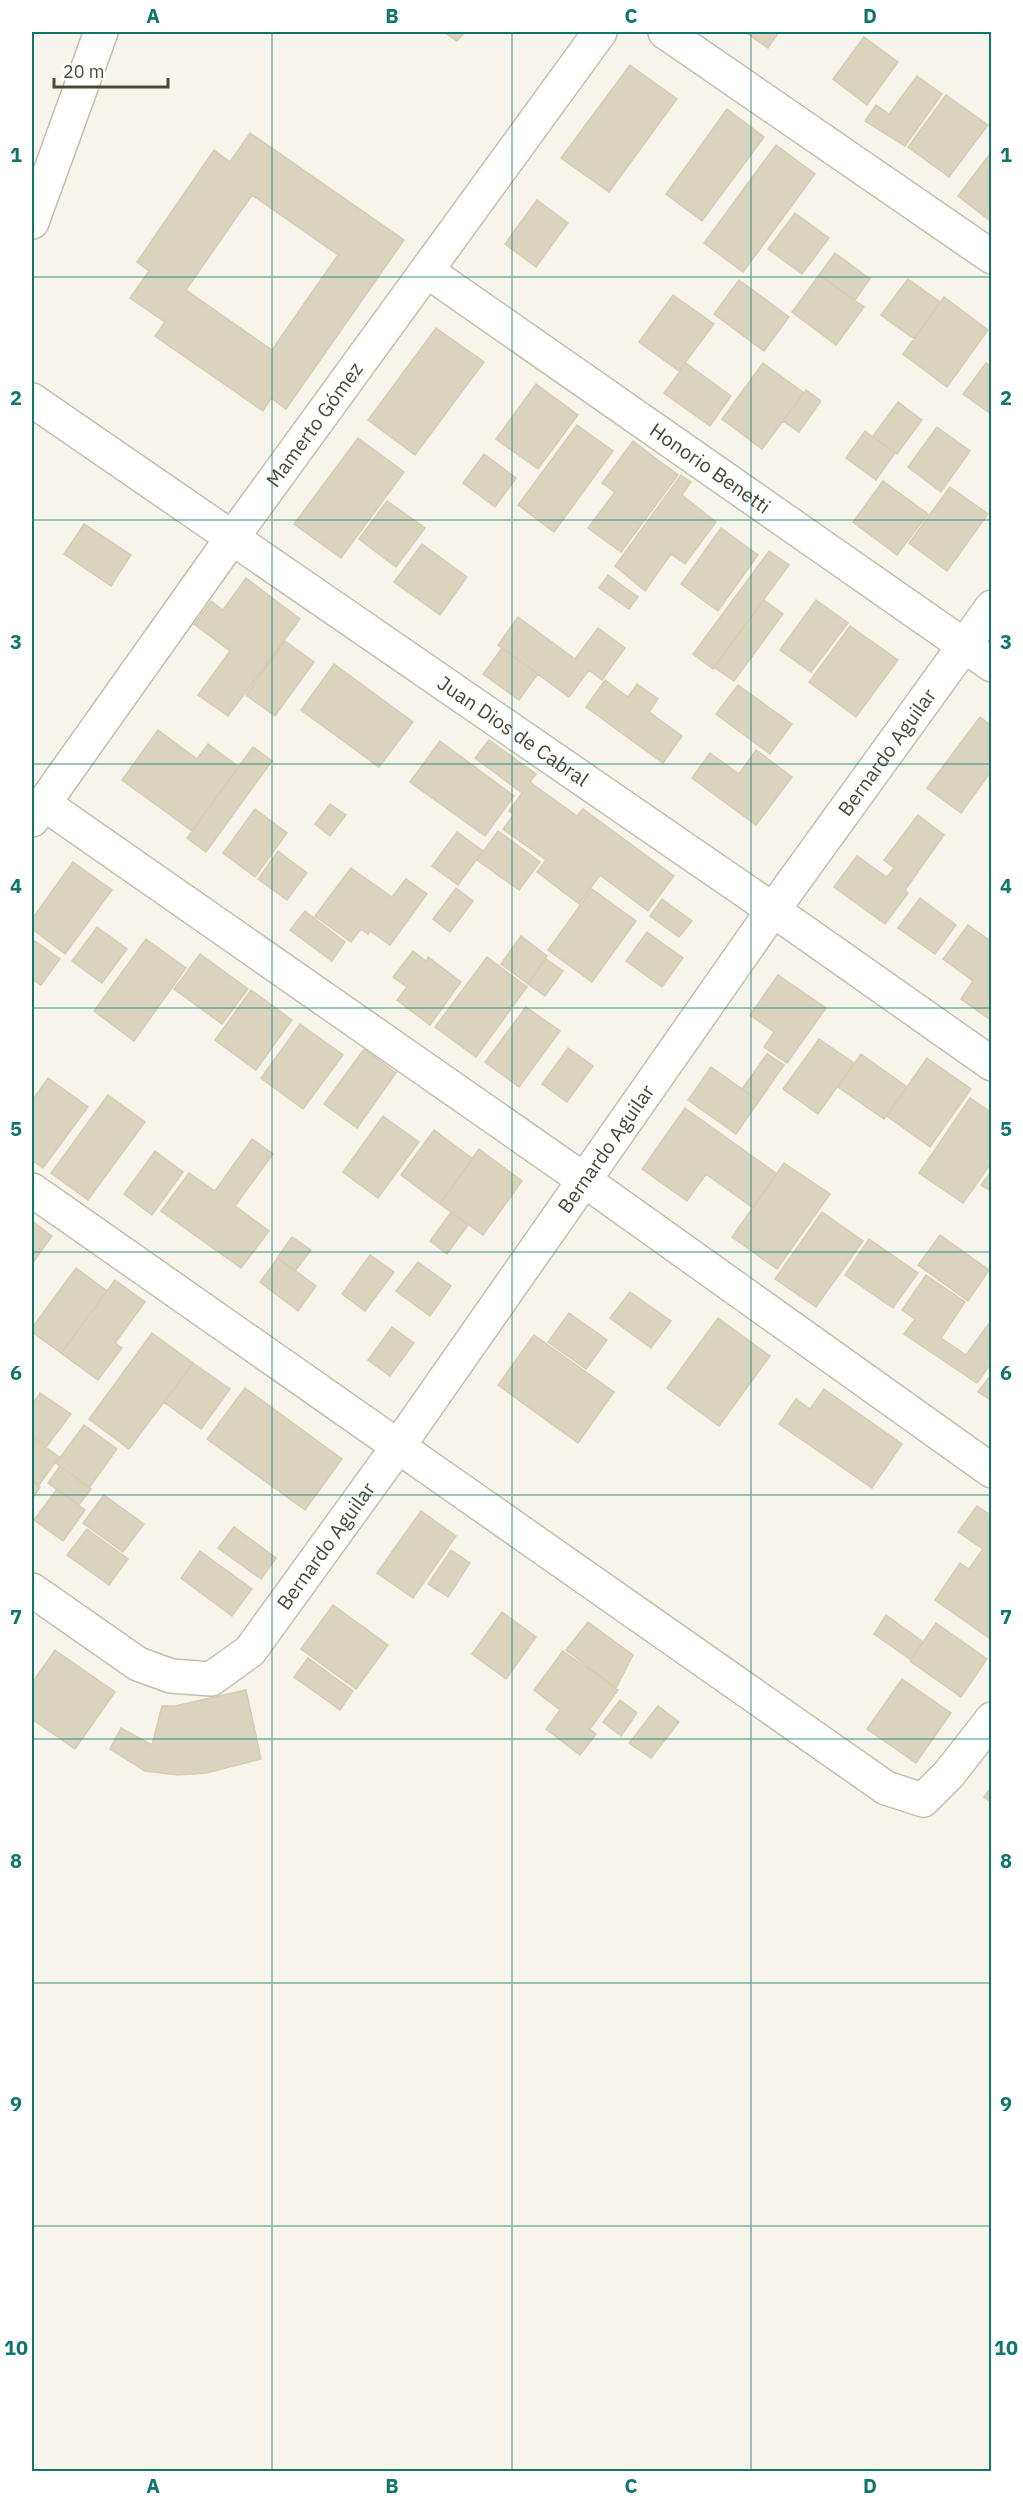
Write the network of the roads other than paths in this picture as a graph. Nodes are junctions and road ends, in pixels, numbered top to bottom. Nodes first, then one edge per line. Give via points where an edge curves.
1 (101, 32) edge
2 (600, 32) edge
3 (665, 32) edge
4 (32, 222) edge
5 (992, 257) edge
6 (427, 272) junction
7 (32, 400) edge
8 (232, 538) junction
9 (992, 607) edge
10 (964, 646) junction
11 (992, 665) edge
12 (37, 811) edge
13 (774, 910) junction
14 (992, 1064) edge
15 (584, 1180) junction
16 (32, 1190) edge
17 (397, 1448) junction
18 (992, 1471) edge
19 (32, 1590) edge
20 (992, 1719) edge

1 - 4 street
2 - 6 street, Mamerto Gómez
3 - 5 street
6 - 8 street, Mamerto Gómez
6 - 10 street, Honorio Benetti
7 - 8 street, Juan Dios de Cabral
8 - 12 street, Mamerto Gómez
8 - 13 street, Juan Dios de Cabral
9 - 10 street, Bernardo Aguilar
10 - 11 street, Honorio Benetti
10 - 13 street, Bernardo Aguilar
12 - 15 street
13 - 14 street, Juan Dios de Cabral
13 - 15 street, Bernardo Aguilar
15 - 17 street, Bernardo Aguilar
15 - 18 street
16 - 17 street
17 - 19 street, Bernardo Aguilar via 250,1651 211,1679 171,1676 138,1664
17 - 20 street via 886,1788 923,1800 950,1774

